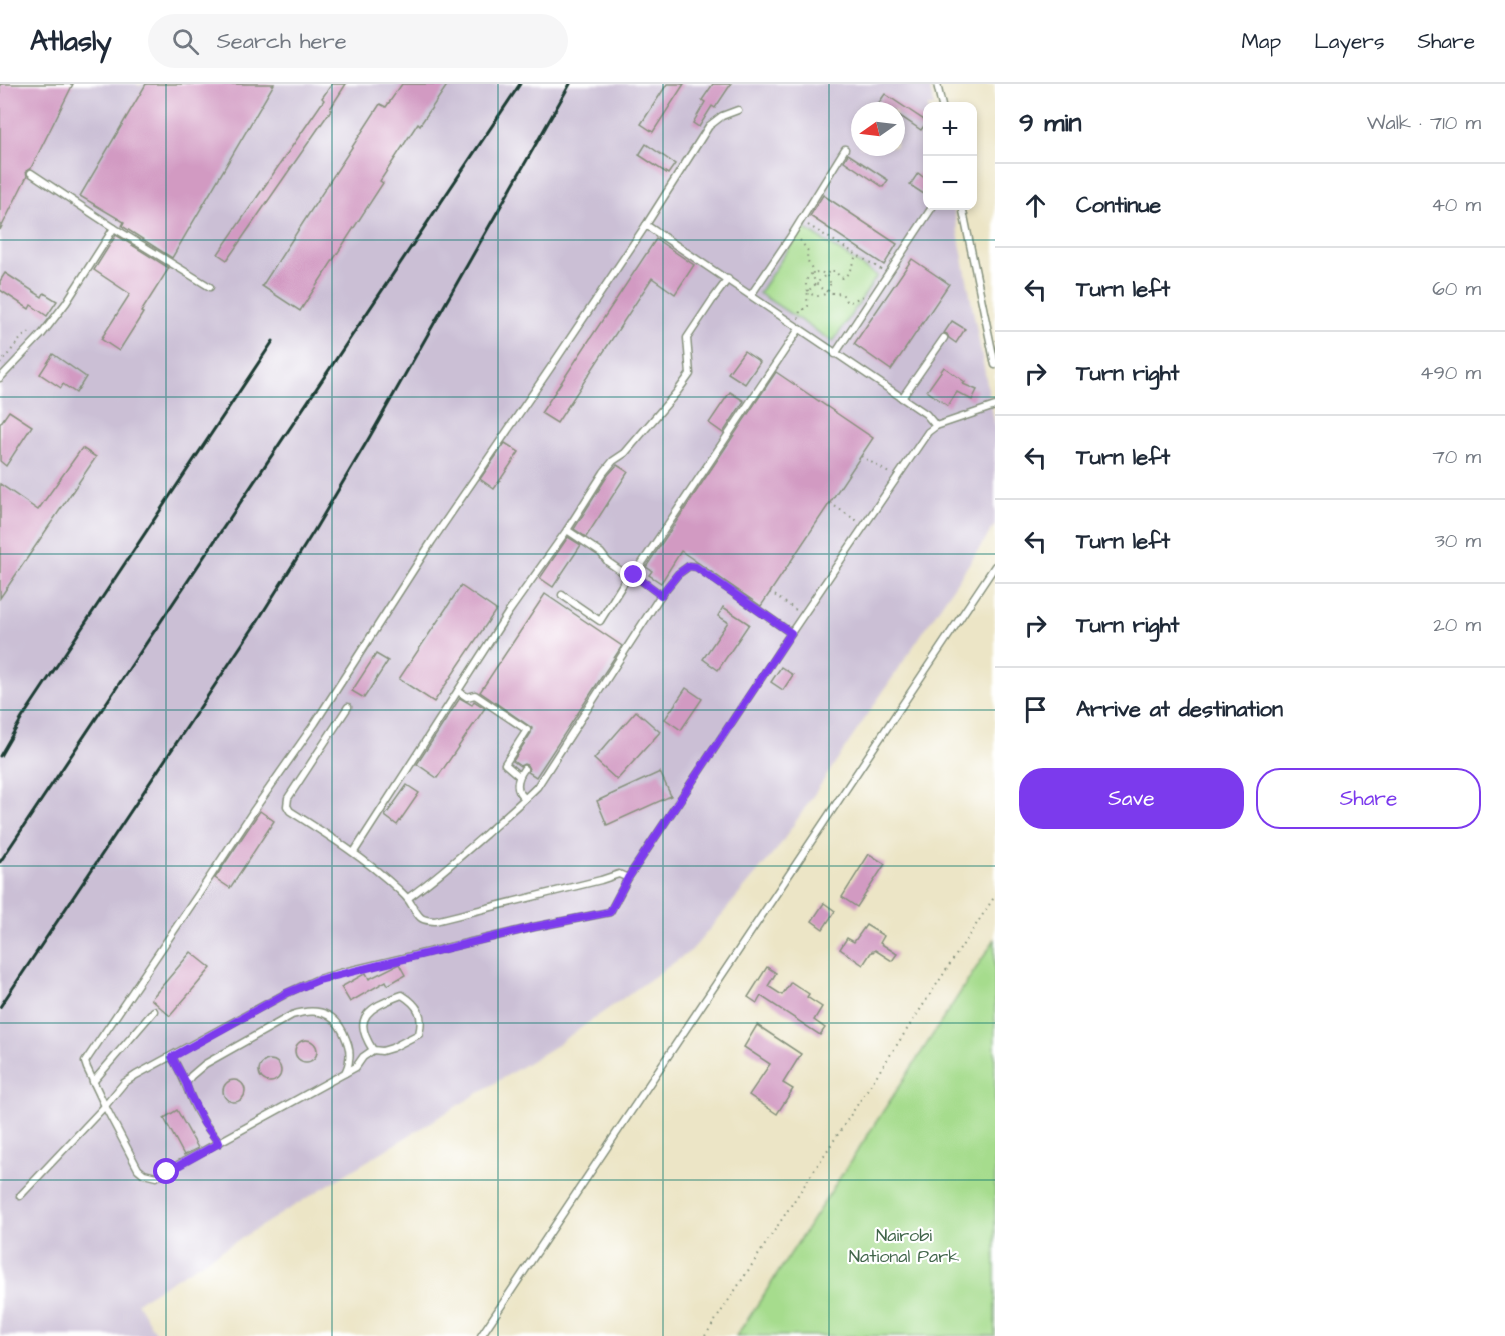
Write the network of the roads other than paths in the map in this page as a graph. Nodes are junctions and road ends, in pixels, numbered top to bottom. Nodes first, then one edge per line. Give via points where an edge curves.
1 (937, 84) edge
2 (941, 102) edge
3 (738, 110) dead end
4 (845, 149) dead end
5 (31, 174) dead end
6 (930, 210) edge
7 (963, 210) edge
8 (646, 225) junction
9 (114, 228) junction
10 (728, 279) junction
11 (210, 287) dead end
12 (751, 295) junction
13 (797, 328) junction
14 (944, 338) dead end
15 (835, 354) junction
16 (995, 365) edge
17 (0, 378) edge
18 (902, 398) junction
19 (995, 406) edge
20 (936, 426) junction
21 (567, 530) junction
22 (995, 566) edge
23 (631, 576) junction
24 (562, 595) dead end
25 (661, 595) junction
26 (791, 633) junction
27 (458, 691) junction
28 (348, 707) dead end
29 (524, 769) dead end
30 (519, 776) junction
31 (525, 798) junction
32 (354, 852) junction
33 (628, 878) junction
34 (408, 898) junction
35 (154, 1011) dead end
36 (373, 1050) junction
37 (172, 1057) junction
38 (345, 1073) junction
39 (93, 1082) junction
40 (186, 1083) junction
41 (105, 1106) junction
42 (219, 1143) junction
43 (20, 1196) dead end
44 (481, 1336) edge

1 - 2 lane
3 - 8 lane via 709,126
4 - 12 lane
5 - 9 lane
6 - 15 lane
7 - 16 lane
8 - 10 lane
8 - 39 lane via 88,1056 85,1062
9 - 11 lane
9 - 17 lane via 66,303
10 - 12 lane
10 - 21 lane via 687,338 690,374 625,453 604,472
12 - 13 lane
13 - 15 lane
13 - 23 lane
14 - 18 lane
15 - 18 lane
18 - 20 lane
19 - 20 lane
20 - 26 lane via 928,432
21 - 23 lane
21 - 27 lane
22 - 44 lane
23 - 24 lane via 600,621
23 - 25 lane
25 - 26 lane via 678,574 689,566 696,567
25 - 31 lane via 537,786
26 - 33 lane
27 - 30 lane via 467,697 475,695 527,730 505,764
27 - 32 lane
28 - 32 lane via 288,798 287,806
29 - 30 lane
30 - 31 lane via 520,795
31 - 34 lane via 429,884
32 - 34 lane
33 - 34 lane via 619,874 435,921 420,918
33 - 37 lane via 610,912 318,980
35 - 39 lane
36 - 36 lane via 392,1048 419,1034 420,1013 410,1000 402,995 369,1011 363,1030
36 - 38 lane
37 - 40 lane
37 - 41 lane via 124,1083
38 - 40 lane via 350,1058 339,1024 327,1013 305,1011 205,1064
38 - 42 lane
39 - 41 lane
40 - 42 lane via 204,1123
41 - 42 lane via 138,1169 150,1177
41 - 43 lane

